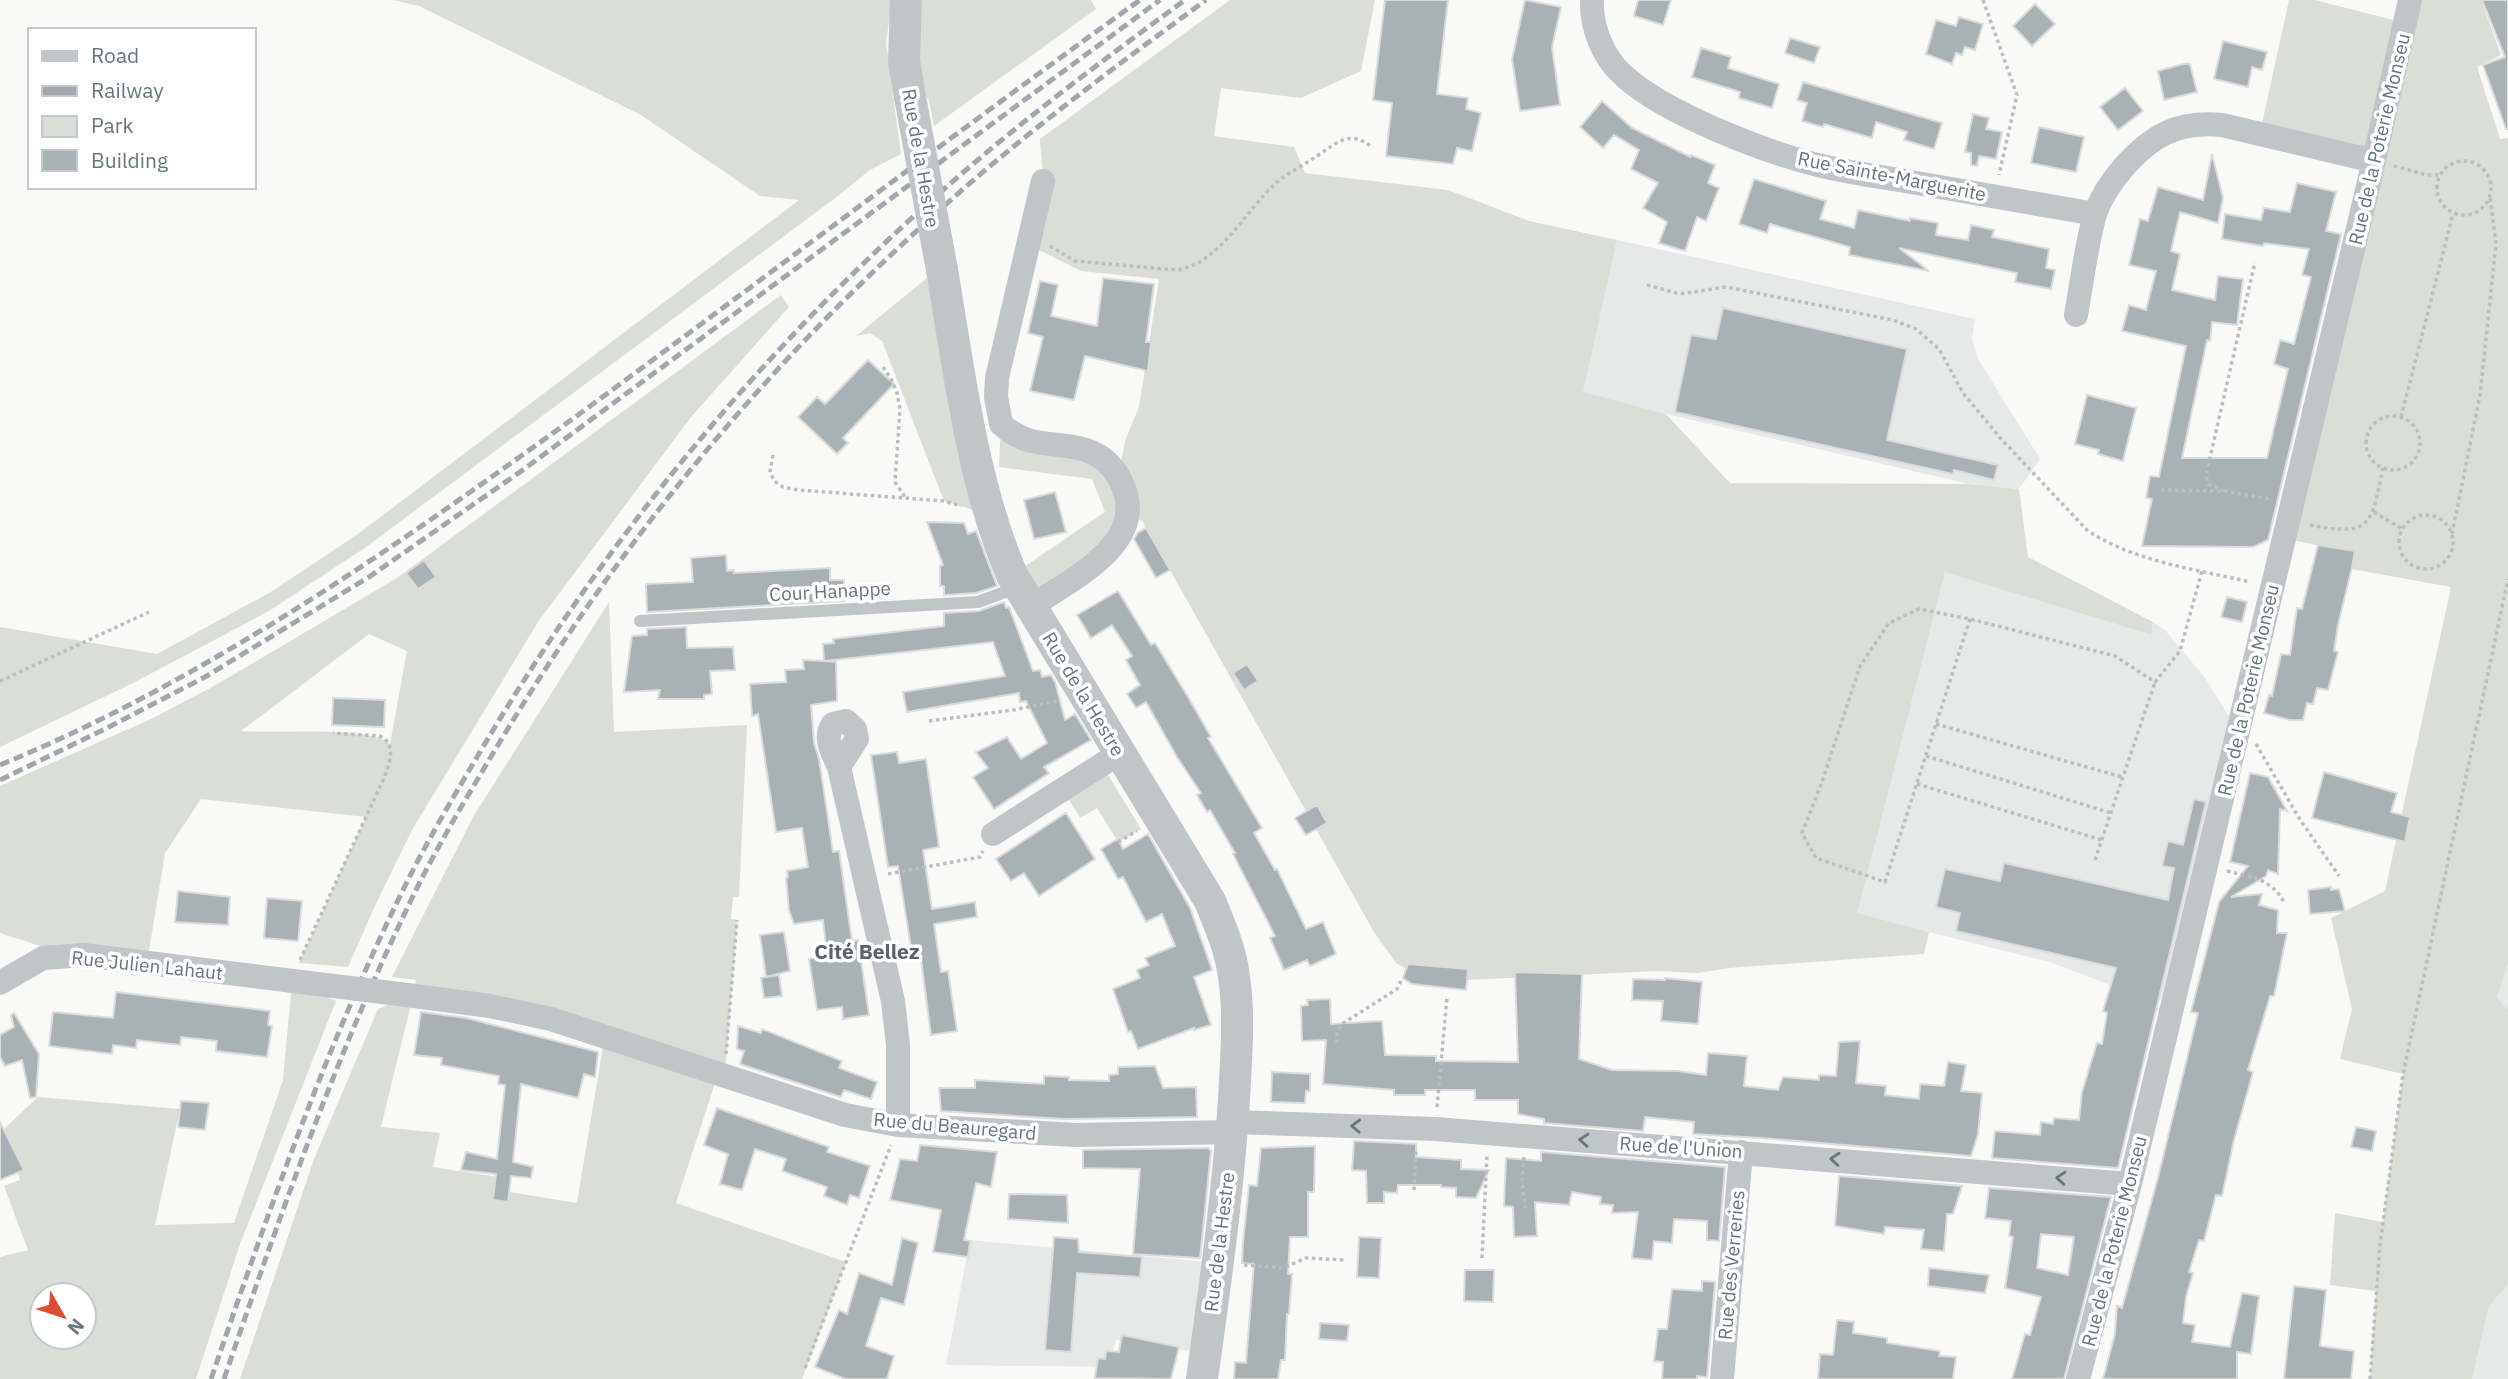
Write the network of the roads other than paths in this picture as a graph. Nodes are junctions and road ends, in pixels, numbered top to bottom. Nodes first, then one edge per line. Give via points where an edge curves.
1 (906, 0) edge
2 (1592, 0) edge
3 (2410, 0) edge
4 (2374, 161) junction
5 (1043, 181) dead end
6 (2095, 214) junction
7 (2076, 315) dead end
8 (1026, 597) junction
9 (639, 621) dead end
10 (1120, 753) junction
11 (839, 767) dead end
12 (993, 834) road end
13 (0, 982) edge
14 (526, 1012) joint
15 (898, 1125) junction
16 (1232, 1127) junction
17 (1741, 1152) junction
18 (2130, 1184) junction
19 (1202, 1379) edge
20 (1722, 1379) edge
21 (2078, 1379) edge

1 - 8 street, Rue de la Hestre, bridge via 904,61 965,406 990,514 1007,563
2 - 6 street, Rue Sainte-Marguerite via 1596,33 1622,75 1669,107 1760,146 1821,166
3 - 4 street, Rue de la Poterie Monseu
4 - 6 street via 2222,125 2180,127 2133,157 2112,181
4 - 18 street, Rue de la Poterie Monseu
5 - 8 street via 998,378 1001,424 1023,440 1099,456 1119,476 1128,512 1112,549
6 - 7 street
8 - 9 lane, Cour Hanappe
8 - 10 street, Rue de la Hestre
10 - 12 street
10 - 16 street, Rue de la Hestre via 1210,901 1230,956 1237,1004
11 - 15 street via 896,1023
13 - 14 street, Rue Julien Lahaut, bridge via 43,958 84,955
14 - 15 street, Rue du Beauregard via 845,1115
15 - 16 street, Rue du Beauregard via 1076,1135
17 -> 16 street, Rue de l'Union via 1426,1129
16 - 19 street, Rue de la Hestre
18 -> 17 street, Rue de l'Union
17 - 20 street, Rue des Verreries
18 - 21 street, Rue de la Poterie Monseu

